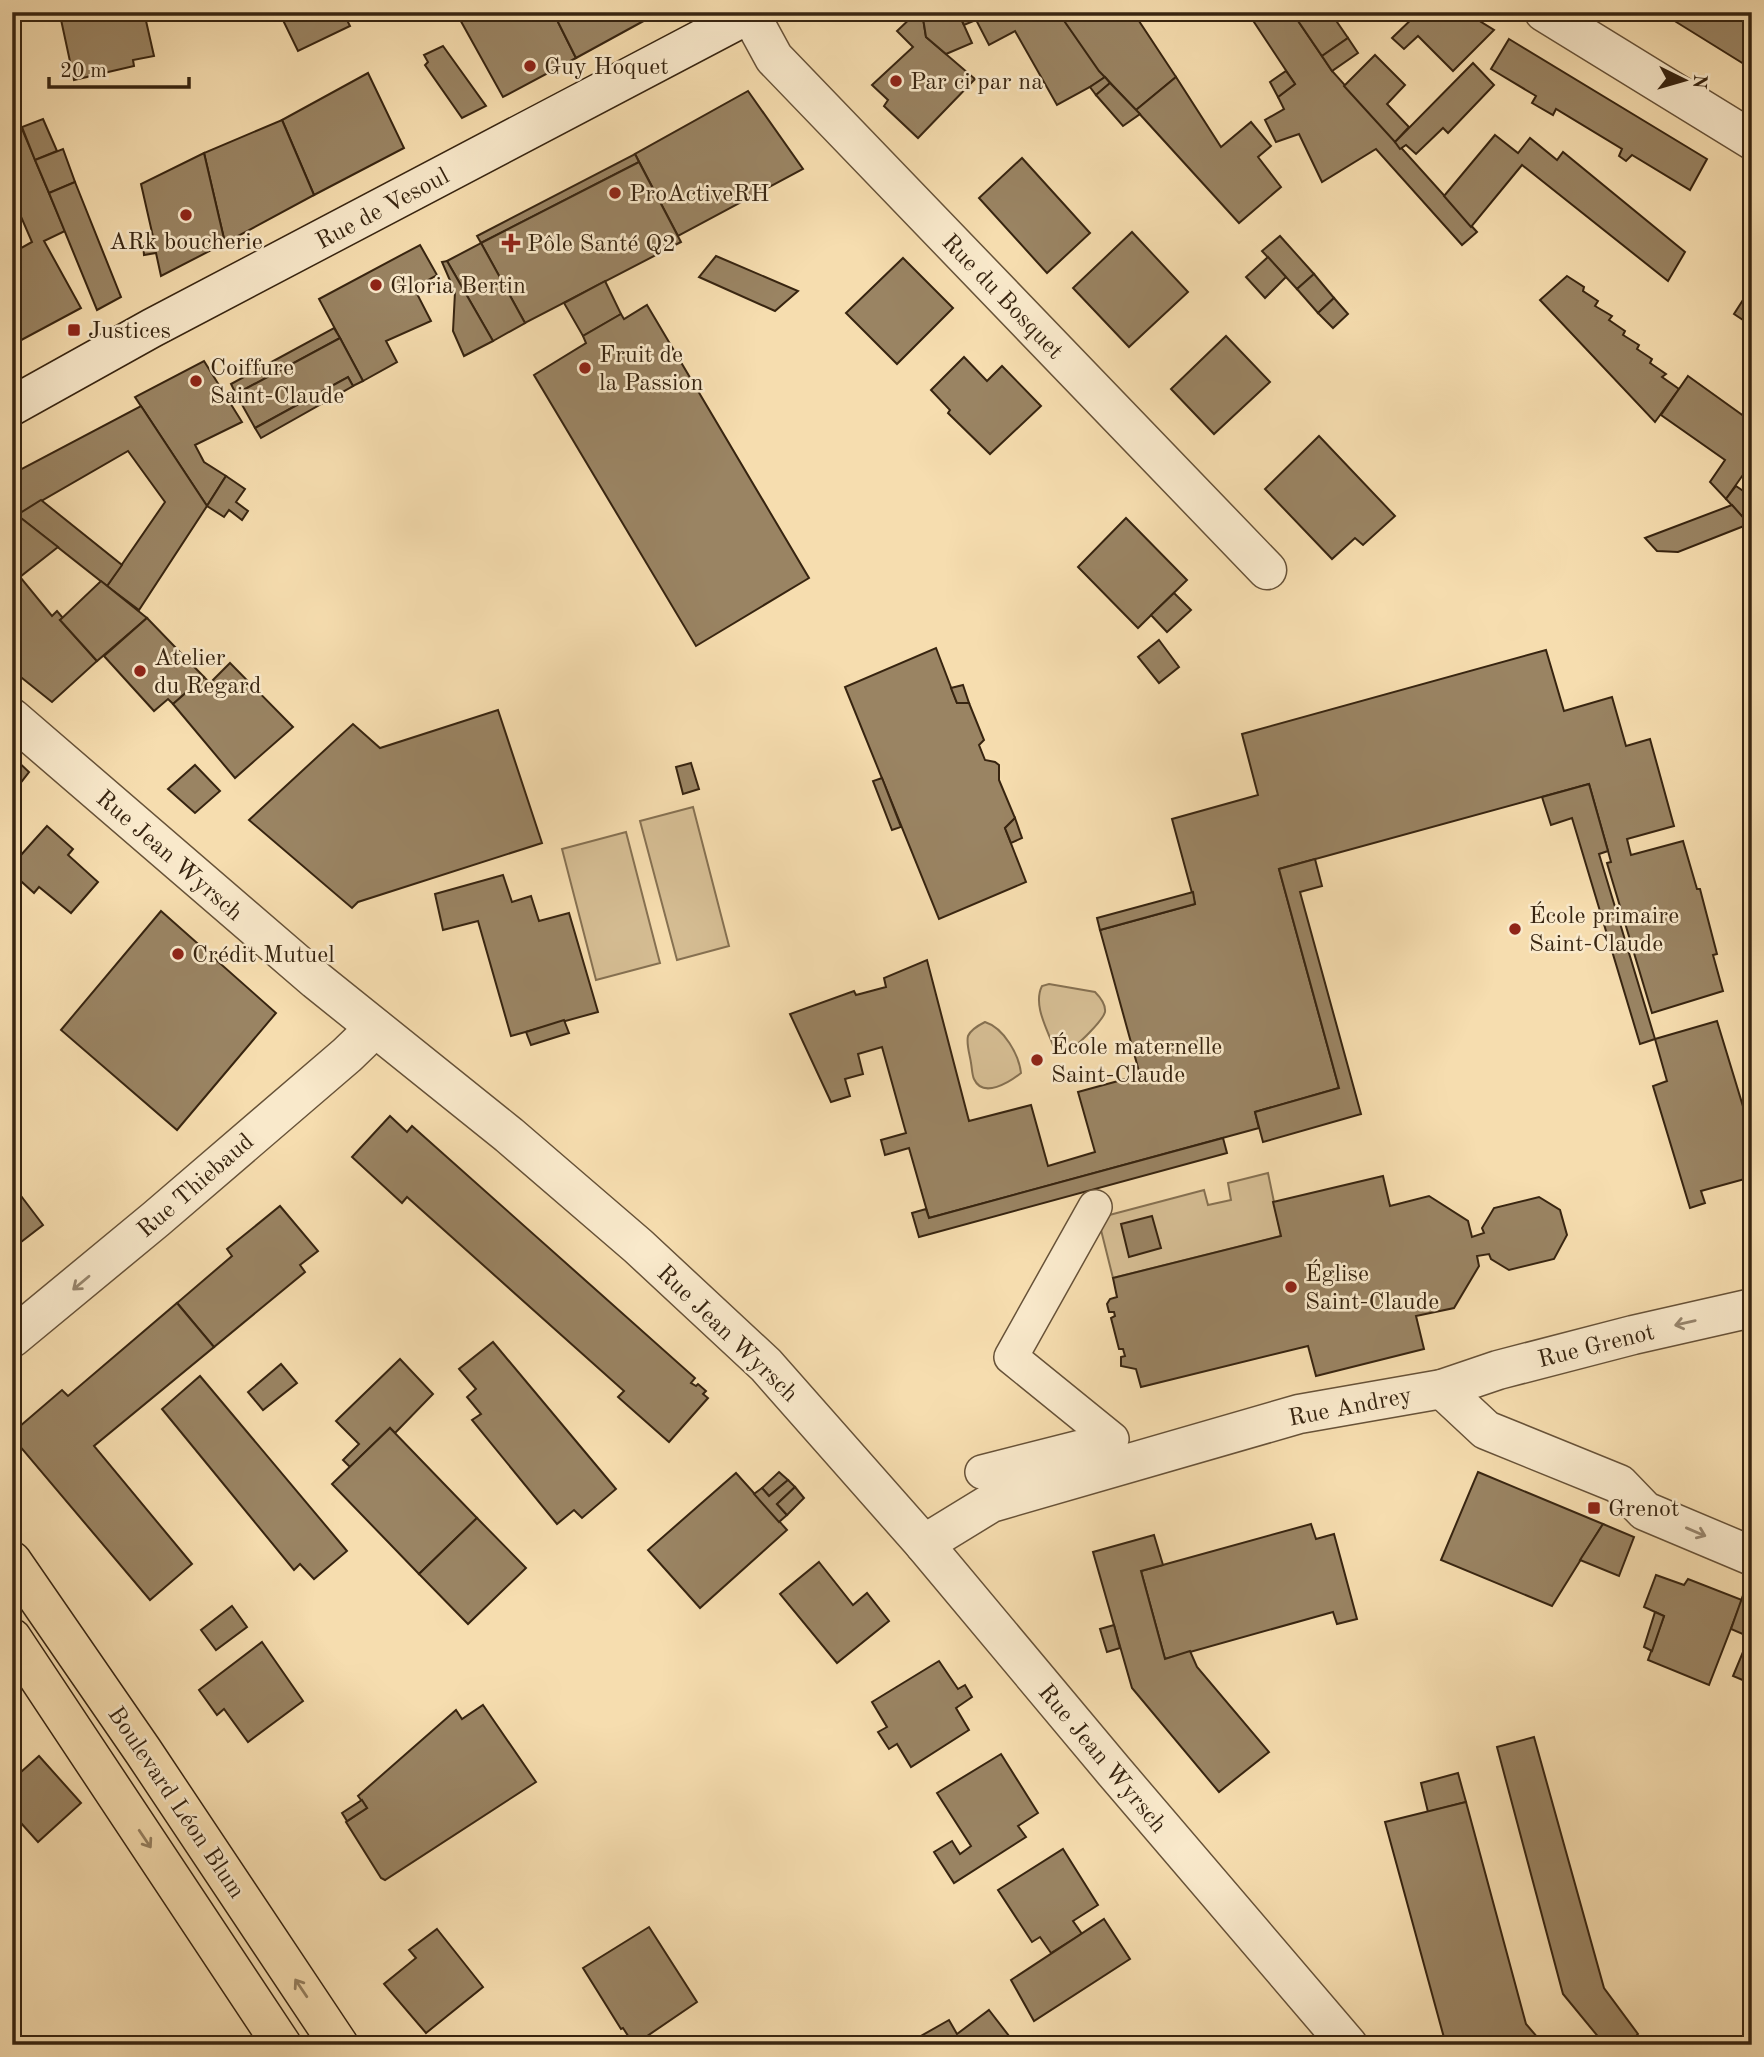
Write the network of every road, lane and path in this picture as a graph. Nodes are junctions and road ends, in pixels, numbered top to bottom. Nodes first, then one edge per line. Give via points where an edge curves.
1 (1544, 12) edge
2 (752, 13) edge
3 (1752, 140) edge
4 (12, 407) edge
5 (1267, 570) dead end
6 (12, 718) edge
7 (375, 1028) junction
8 (1095, 1207) dead end
9 (1752, 1308) edge
10 (12, 1338) edge
11 (1442, 1389) junction
12 (982, 1472) dead end
13 (924, 1544) junction
14 (1752, 1556) edge
15 (12, 1561) edge
16 (12, 1609) edge
17 (12, 1638) edge
18 (12, 1669) edge
19 (144, 1751) junction
20 (107, 1783) junction
21 (282, 2045) edge
22 (339, 2045) edge
23 (1348, 2045) edge

1 - 3 street
2 - 4 street, Rue de Vesoul via 152,328
2 - 5 street, Rue du Bosquet via 774,58
6 - 7 street, Rue Jean Wyrsch
7 -> 10 street, Rue Thiebaud
7 - 13 street, Rue Jean Wyrsch via 638,1245 734,1333
8 - 12 street via 1011,1357 1112,1439
9 -> 11 street, Rue Grenot via 1498,1370
11 - 13 street, Rue Andrey via 1299,1413 992,1503
11 -> 14 street, Rue Andrey via 1486,1430 1619,1484 1644,1511
13 - 23 street, Rue Jean Wyrsch
15 - 19 main road, Boulevard Léon Blum
16 - 19 main road
17 - 20 main road
18 - 20 main road
22 -> 19 main road, Boulevard Léon Blum
20 -> 21 main road, Boulevard Léon Blum

